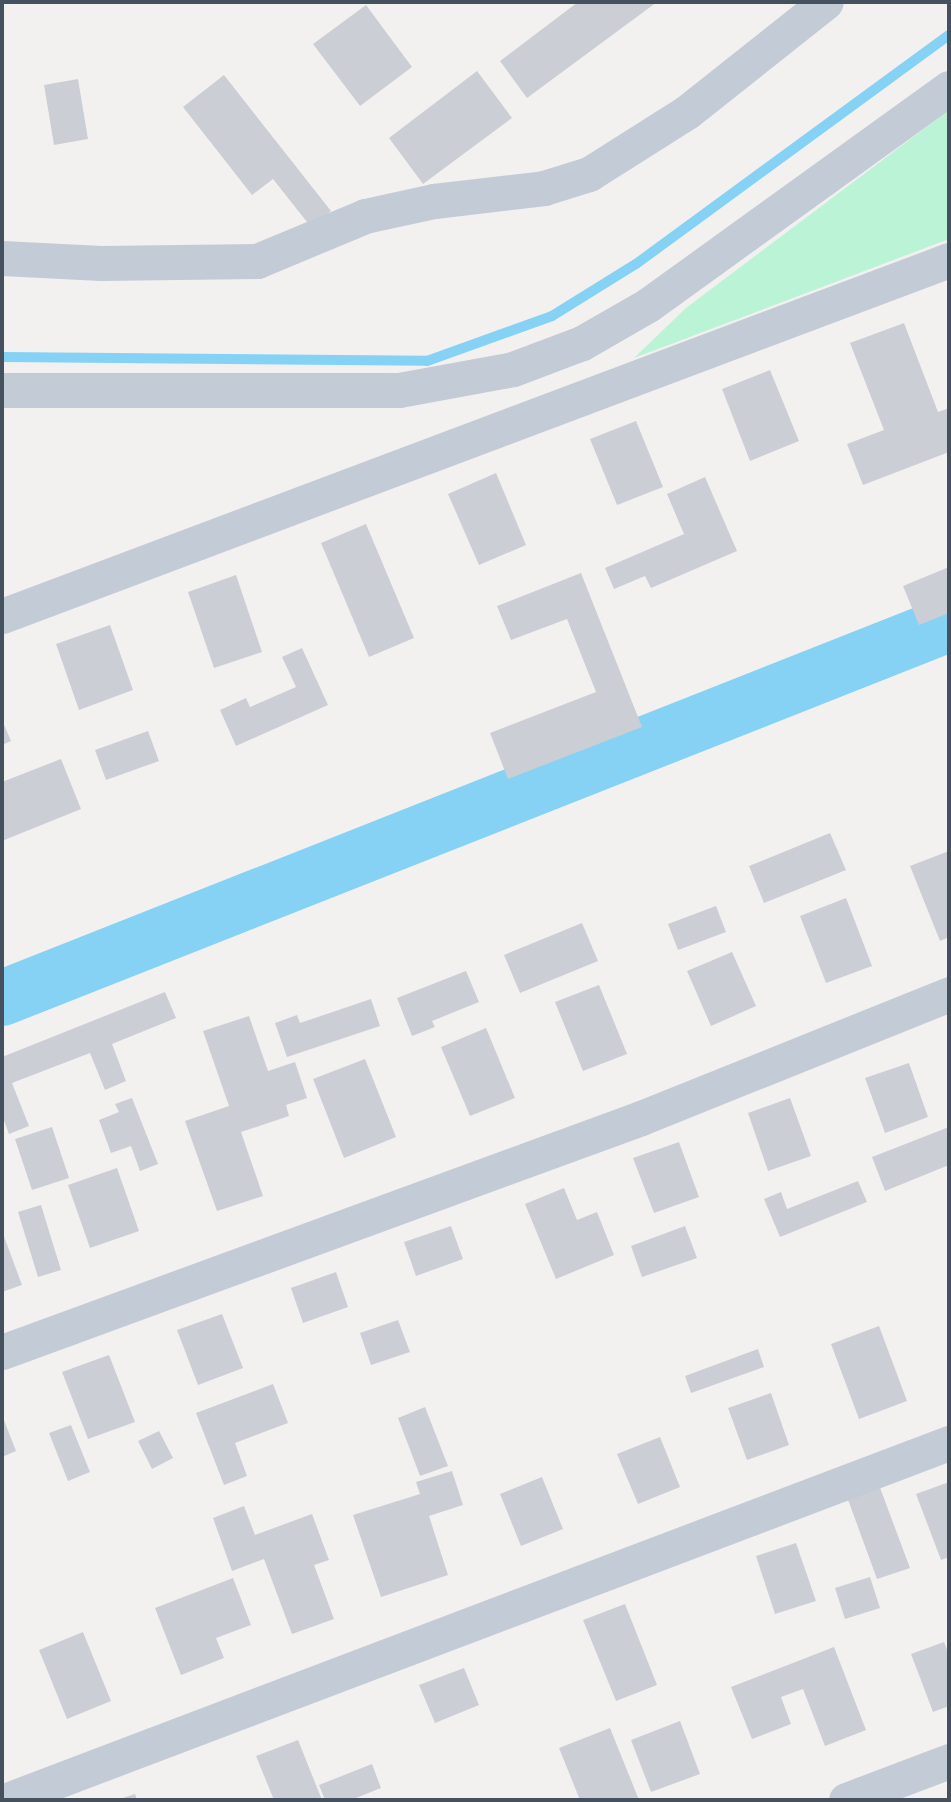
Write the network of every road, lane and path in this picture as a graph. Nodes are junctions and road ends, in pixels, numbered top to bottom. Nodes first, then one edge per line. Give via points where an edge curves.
1 (826, 2) edge
2 (949, 88) edge
3 (2, 258) edge
4 (949, 260) edge
5 (2, 390) edge
6 (2, 616) edge
7 (949, 995) edge
8 (2, 1352) edge
9 (949, 1443) edge
10 (949, 1761) edge
11 (7, 1800) edge
12 (846, 1800) edge

1 - 3 street via 687,112 589,174 544,188 434,201 365,216 257,261 101,263
2 - 5 street via 648,305 582,343 513,369 399,390
4 - 6 street
7 - 8 street via 641,1118
9 - 11 street
10 - 12 street

